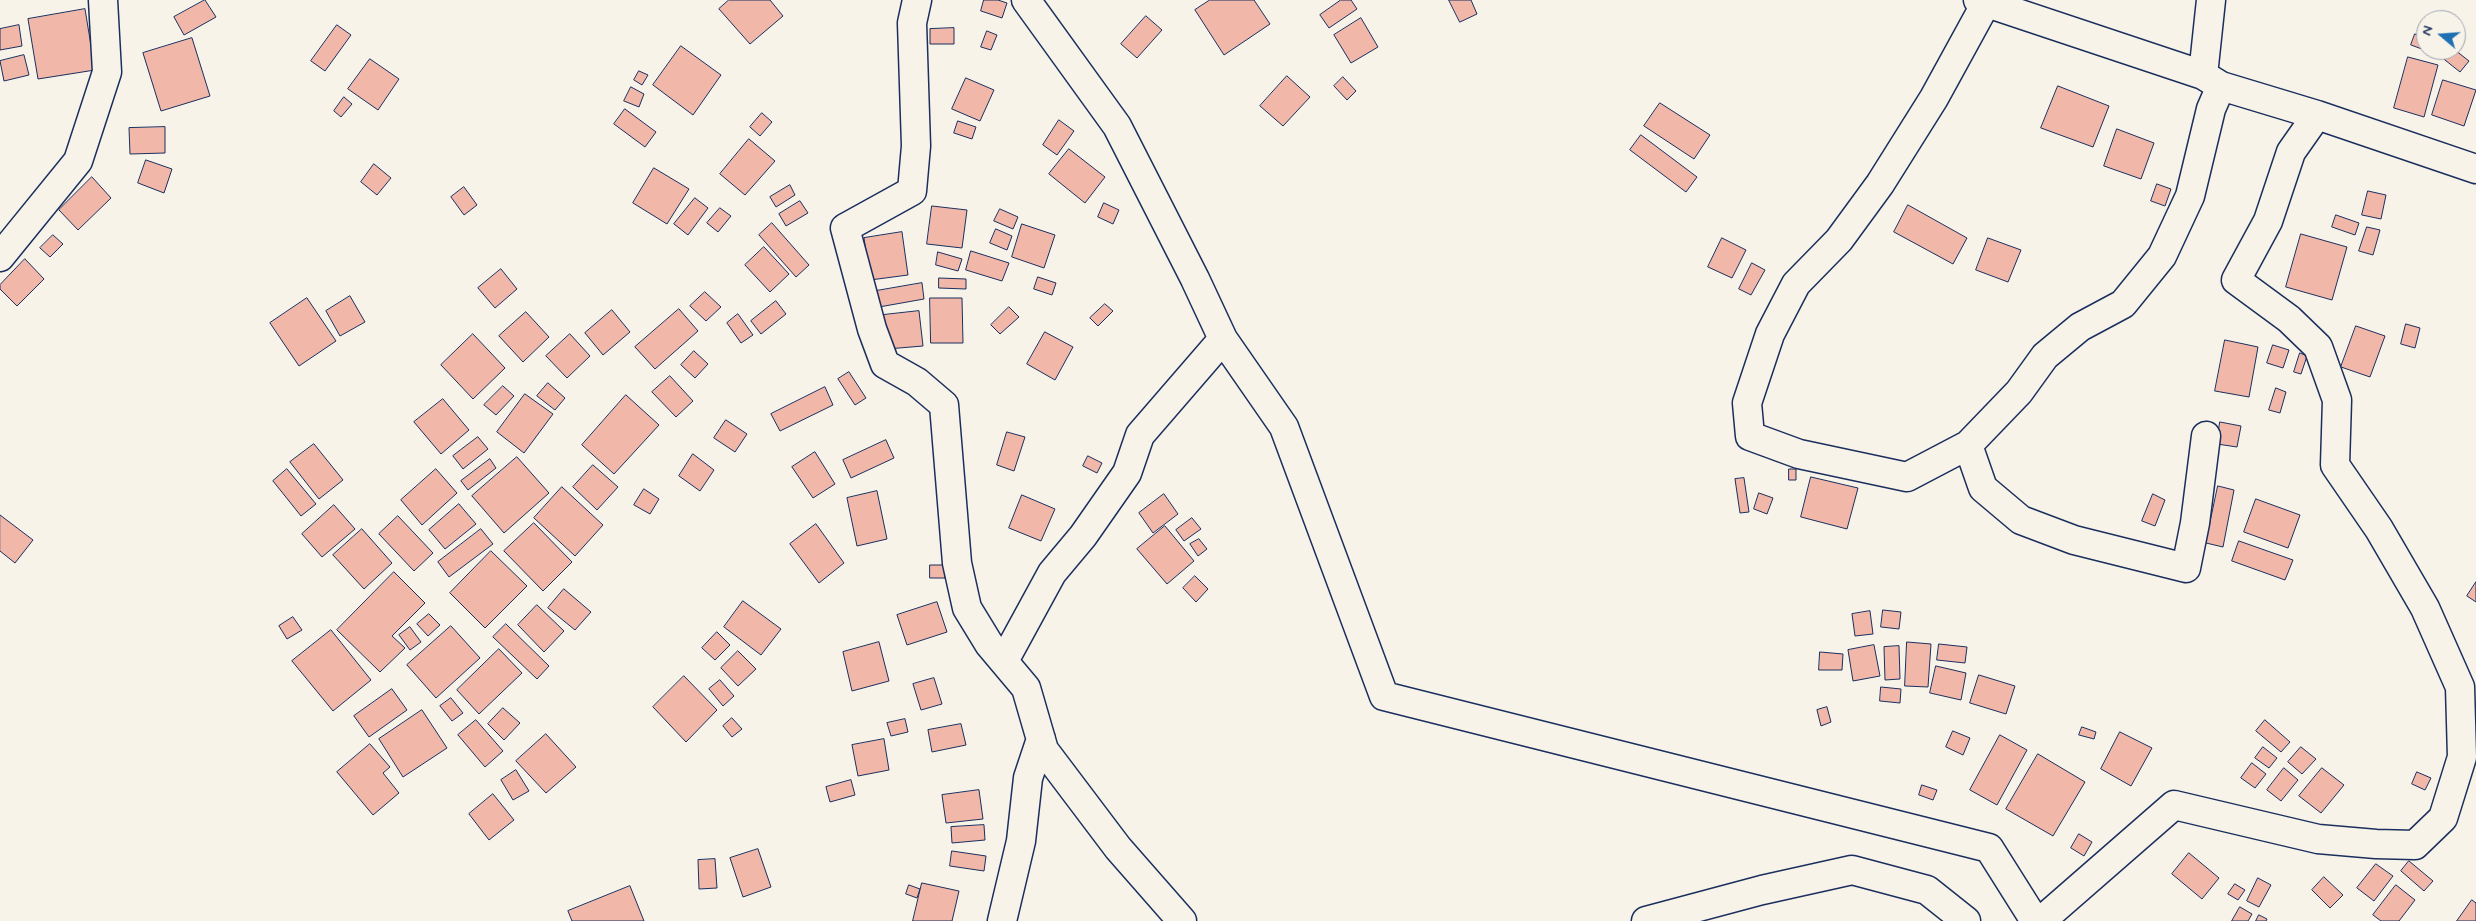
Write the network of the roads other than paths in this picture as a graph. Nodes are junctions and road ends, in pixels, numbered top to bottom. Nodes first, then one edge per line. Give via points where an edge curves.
1 (103, 0) edge
2 (917, 0) edge
3 (1026, 0) edge
4 (2211, 0) edge
5 (1982, 1) edge
6 (2212, 81) junction
7 (2317, 115) junction
8 (2476, 169) edge
9 (0, 257) edge
10 (1223, 339) junction
11 (2206, 436) dead end
12 (1968, 445) junction
13 (1004, 661) junction
14 (1041, 738) junction
15 (1002, 921) edge
16 (1182, 921) edge
17 (1646, 921) edge
18 (1966, 921) edge
19 (2035, 921) edge
20 (2041, 921) edge

1 - 9 street via 107,72 78,161
2 - 13 street via 912,23 916,146 912,192 845,228 872,329 885,364 917,382 944,405 957,563 967,608 989,644
3 - 10 street via 1117,126
4 - 6 street
5 - 6 street
5 - 12 street via 1934,98 1880,184 1839,240 1796,284 1770,334 1746,403 1750,436 1799,454 1907,477
6 - 7 street
6 - 12 street via 2211,109 2190,196 2162,256 2123,304 2080,327 2045,356 2019,392
7 - 8 street
7 - 20 street via 2291,152 2268,222 2236,280 2289,319 2318,347 2337,400 2335,465 2379,529 2425,608 2460,687 2462,757 2442,818 2415,844 2376,844 2318,839 2174,805
10 - 13 street via 1140,435 1127,474 1052,573
10 - 19 street via 1284,427 1384,696 1989,848
11 - 12 street via 2186,568 2074,540 2021,520 1983,488
13 - 14 street via 1026,688
14 - 15 street via 1028,778 1021,841
14 - 16 street via 1044,750 1118,848
17 - 18 street via 1852,870 1927,890

